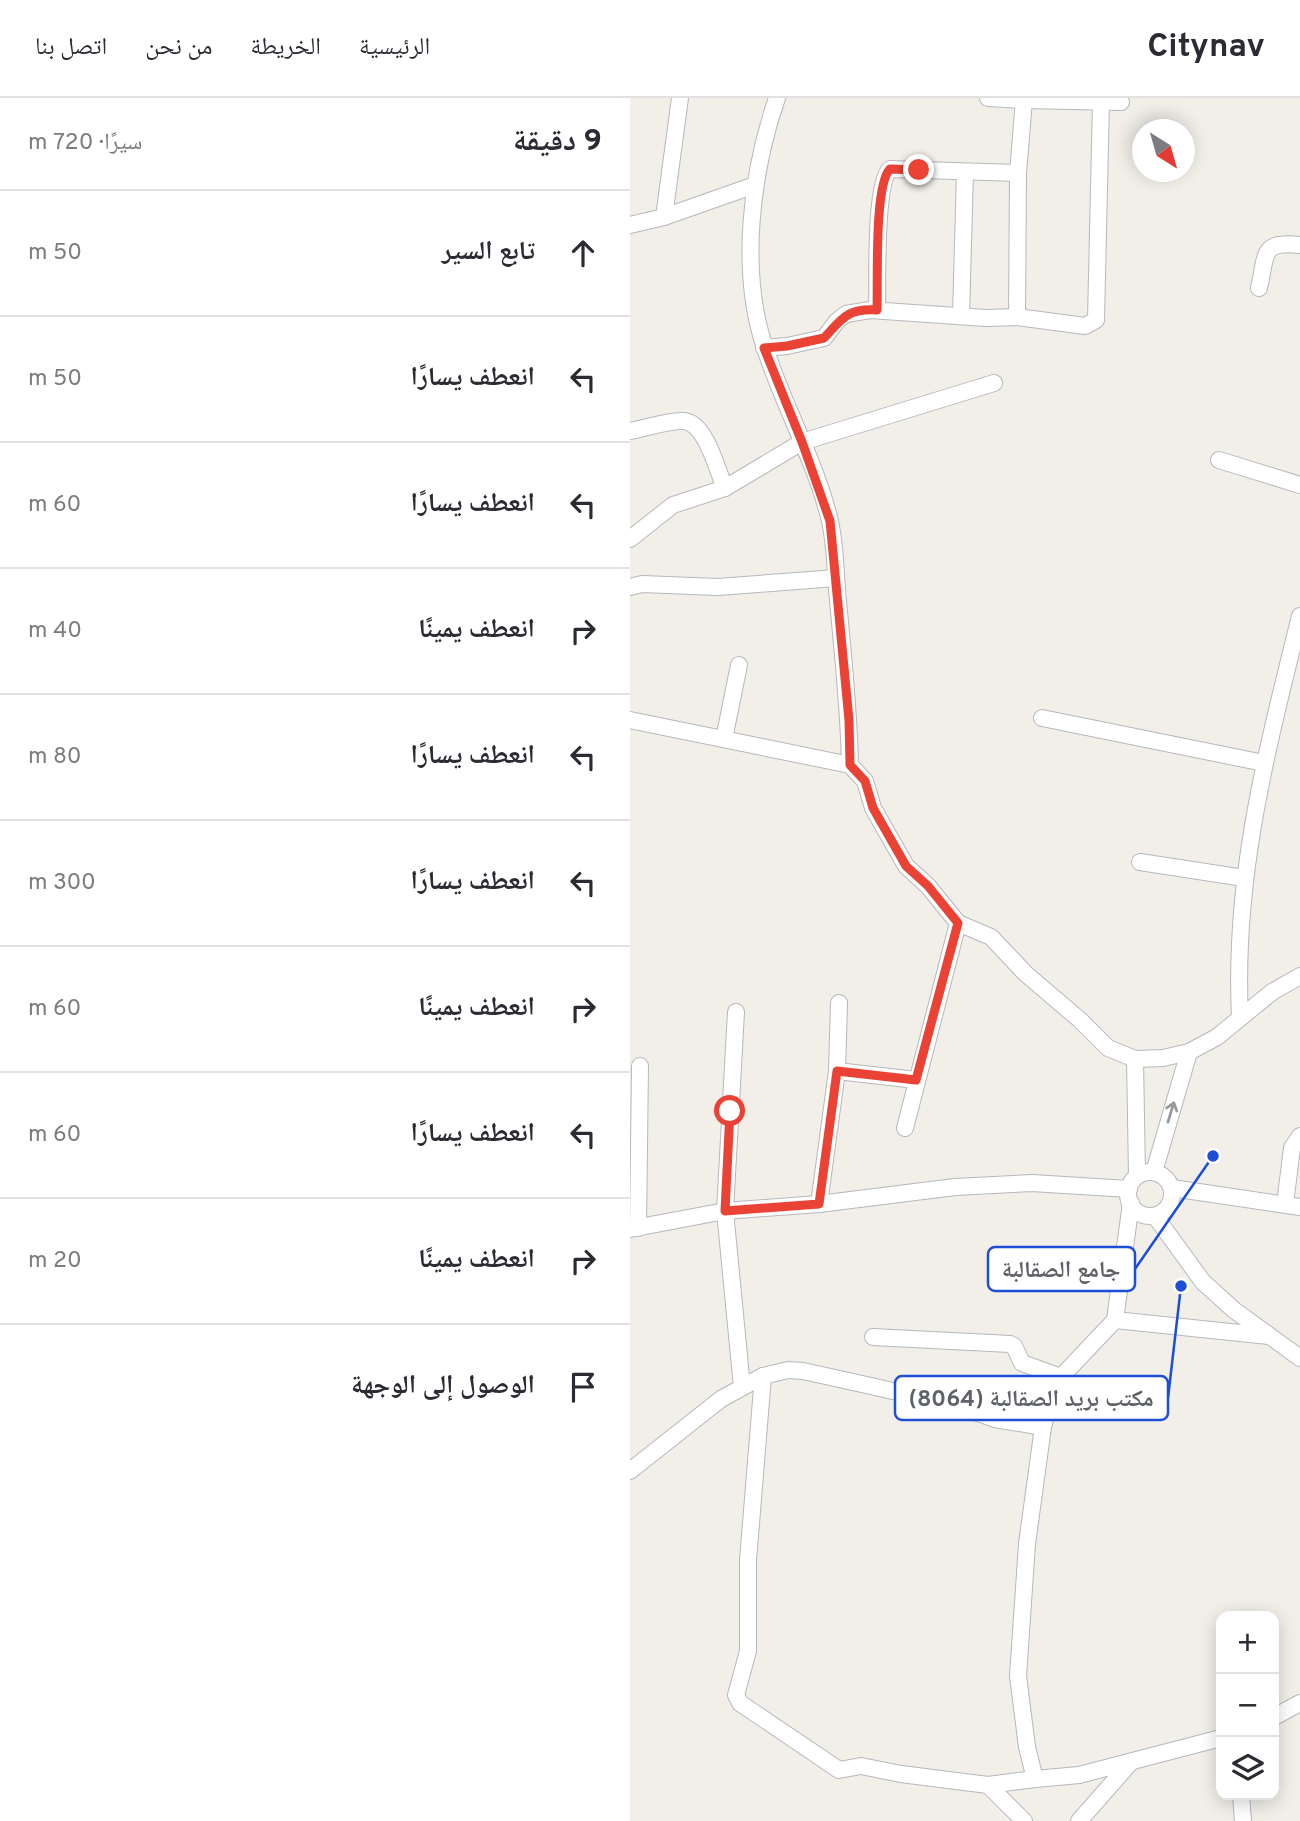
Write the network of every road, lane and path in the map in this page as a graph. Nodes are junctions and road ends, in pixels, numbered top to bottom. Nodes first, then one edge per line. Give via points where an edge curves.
1 (680, 98) edge
2 (777, 98) edge
3 (988, 98) edge
4 (1024, 100) junction
5 (1101, 101) junction
6 (1121, 102) dead end
7 (965, 172) junction
8 (1018, 173) junction
9 (755, 186) junction
10 (664, 218) junction
11 (630, 225) edge
12 (1300, 245) edge
13 (1259, 288) dead end
14 (877, 310) junction
15 (961, 316) junction
16 (1017, 317) junction
17 (764, 348) junction
18 (994, 383) dead end
19 (630, 431) edge
20 (802, 442) junction
21 (1219, 460) dead end
22 (1300, 485) edge
23 (725, 488) junction
24 (630, 539) edge
25 (836, 579) junction
26 (630, 587) edge
27 (1300, 616) edge
28 (739, 665) dead end
29 (1042, 719) dead end
30 (630, 720) edge
31 (724, 739) junction
32 (1264, 763) junction
33 (850, 765) junction
34 (1140, 862) dead end
35 (1244, 878) junction
36 (958, 923) junction
37 (1300, 976) edge
38 (839, 1003) dead end
39 (736, 1012) dead end
40 (1240, 1017) junction
41 (1189, 1052) junction
42 (1135, 1059) junction
43 (640, 1066) dead end
44 (837, 1071) junction
45 (916, 1080) junction
46 (905, 1128) dead end
47 (1300, 1136) edge
48 (1154, 1172) junction
49 (1172, 1188) junction
50 (1132, 1190) junction
51 (819, 1204) junction
52 (1292, 1206) edge
53 (725, 1211) junction
54 (1155, 1216) junction
55 (634, 1229) edge
56 (1115, 1320) junction
57 (1270, 1336) junction
58 (873, 1337) dead end
59 (1300, 1358) edge
60 (762, 1376) junction
61 (1061, 1377) junction
62 (741, 1387) junction
63 (1043, 1427) junction
64 (630, 1471) edge
65 (1300, 1703) edge
66 (1279, 1714) edge
67 (1216, 1739) edge
68 (1131, 1762) junction
69 (1035, 1779) junction
70 (988, 1785) junction
71 (1241, 1800) edge
72 (1024, 1821) edge
73 (1079, 1821) edge
74 (1243, 1821) edge

1 - 10 street
2 - 9 street
3 - 4 street
4 - 5 street
4 - 8 street
5 - 6 street
5 - 16 street via 1097,320 1085,326
7 - 8 street
7 - 14 street via 896,168 886,173 880,206
7 - 15 street
8 - 16 street
9 - 10 street
9 - 17 street via 750,236
10 - 11 street
12 - 13 street via 1272,246
14 - 15 street
14 - 17 street via 846,314 824,338
15 - 16 street
17 - 20 street
18 - 20 street
19 - 23 street via 681,421 694,423
20 - 23 street
20 - 25 street via 830,521
21 - 22 street
23 - 24 street via 673,505
25 - 26 street
25 - 33 street
27 - 32 street
28 - 31 street
29 - 32 street
30 - 31 street
31 - 33 street
32 - 35 street
33 - 36 street via 865,781 873,808 906,866
34 - 35 street
35 - 40 street
36 - 42 street via 991,937 1108,1048
36 - 45 street
37 - 40 street
38 - 44 street
39 - 53 street
40 - 41 street
41 - 42 street
48 -> 41 street
42 - 50 street
43 - 55 street
44 - 45 street
44 - 51 street
45 - 46 street
47 - 52 street via 1293,1148
48 - 49 street
48 - 50 street
49 - 52 street
49 - 54 street via 1171,1203
50 - 51 street via 1032,1183 955,1187
50 - 54 street via 1141,1214
50 - 56 street
51 - 53 street
53 - 55 street
53 - 62 street
54 - 57 street via 1203,1282
56 - 57 street
56 - 61 street
57 - 59 street
58 - 61 street via 1010,1344 1022,1363
60 - 62 street
60 - 63 street via 803,1371
60 - 70 street via 748,1560 748,1651 736,1695 740,1703 839,1770 861,1766
61 - 63 street
62 - 64 street via 696,1416
63 - 69 street via 1027,1544 1018,1676
65 - 66 street
67 - 68 street
68 - 69 street via 1079,1775
68 - 73 street
69 - 70 street
70 - 72 street
71 - 74 street

